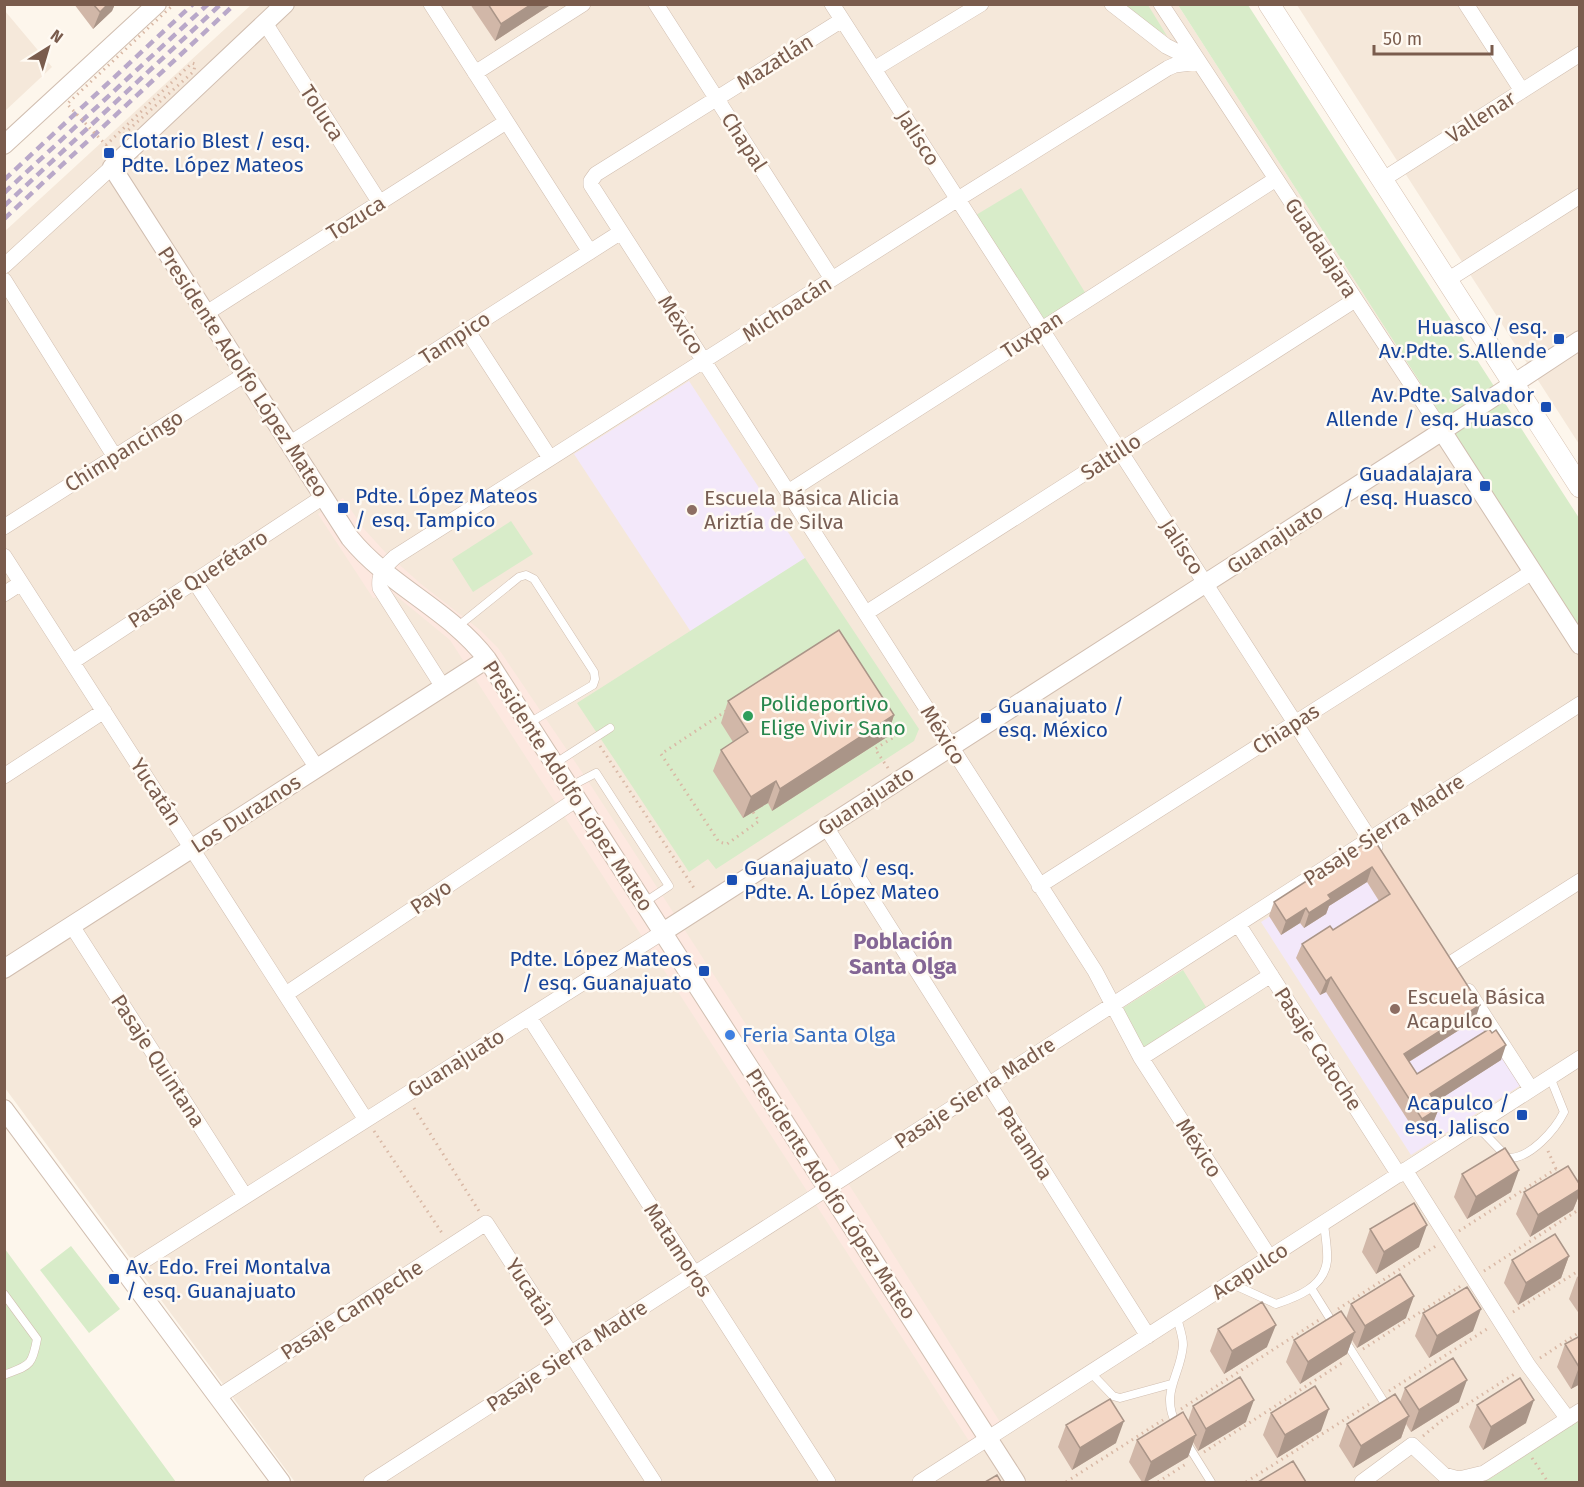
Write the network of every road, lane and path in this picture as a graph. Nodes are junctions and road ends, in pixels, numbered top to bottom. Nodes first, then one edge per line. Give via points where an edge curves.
1 (157, 4) edge
2 (174, 4) edge
3 (285, 4) edge
4 (431, 4) edge
5 (582, 4) edge
6 (656, 4) edge
7 (832, 4) edge
8 (981, 4) edge
9 (1112, 4) edge
10 (1161, 4) edge
11 (1269, 4) edge
12 (1466, 4) edge
13 (842, 20) junction
14 (265, 23) junction
15 (1580, 54) edge
16 (1199, 62) junction
17 (873, 69) junction
18 (475, 73) junction
19 (1522, 91) junction
20 (717, 99) junction
21 (506, 122) junction
22 (124, 134) dead end
23 (4, 146) edge
24 (112, 167) junction
25 (1276, 179) junction
26 (1382, 180) junction
27 (591, 184) joint
28 (1580, 196) edge
29 (958, 199) junction
30 (380, 203) junction
31 (621, 232) junction
32 (590, 252) junction
33 (4, 266) edge
34 (832, 279) junction
35 (4, 280) edge
36 (1446, 281) junction
37 (1355, 300) junction
38 (205, 314) junction
39 (1041, 329) junction
40 (467, 330) junction
41 (1580, 340) edge
42 (705, 362) junction
43 (244, 375) junction
44 (1513, 384) junction
45 (1442, 431) junction
46 (289, 444) junction
47 (1120, 451) junction
48 (115, 457) junction
49 (550, 458) junction
50 (1580, 487) edge
51 (788, 492) junction
52 (323, 497) junction
53 (4, 527) edge
54 (4, 556) edge
55 (382, 570) junction
56 (1532, 572) junction
57 (195, 582) junction
58 (21, 583) junction
59 (1205, 583) junction
60 (4, 594) edge
61 (866, 613) junction
62 (457, 627) junction
63 (1580, 645) edge
64 (487, 659) junction
65 (72, 662) junction
66 (443, 687) junction
67 (1580, 704) edge
68 (735, 705) edge
69 (104, 711) junction
70 (528, 723) junction
71 (1295, 723) junction
72 (610, 728) dead end
73 (888, 728) edge
74 (594, 738) junction
75 (952, 746) junction
76 (554, 764) junction
77 (317, 768) junction
78 (891, 772) dead end
79 (4, 776) edge
80 (573, 793) junction
81 (749, 806) edge
82 (826, 827) junction
83 (1370, 839) junction
84 (192, 848) junction
85 (1382, 858) edge
86 (1580, 881) edge
87 (1040, 886) junction
88 (698, 895) dead end
89 (644, 903) junction
90 (1238, 924) junction
91 (72, 926) junction
92 (663, 932) junction
93 (4, 969) edge
94 (1271, 975) junction
95 (286, 994) junction
96 (1112, 1005) junction
97 (529, 1017) junction
98 (1141, 1058) junction
99 (1580, 1058) edge
100 (1550, 1077) junction
101 (988, 1085) junction
102 (1531, 1089) junction
103 (406, 1095) junction
104 (4, 1109) edge
105 (366, 1120) junction
106 (1476, 1125) junction
107 (1543, 1140) junction
108 (1556, 1169) dead end
109 (1402, 1173) junction
110 (827, 1188) junction
111 (245, 1196) junction
112 (1580, 1209) edge
113 (486, 1223) junction
114 (1324, 1223) junction
115 (451, 1246) junction
116 (1270, 1257) junction
117 (1580, 1270) edge
118 (126, 1272) junction
119 (694, 1274) junction
120 (1473, 1278) junction
121 (1230, 1283) junction
122 (1311, 1288) junction
123 (4, 1294) edge
124 (1177, 1318) junction
125 (1501, 1320) junction
126 (1580, 1332) edge
127 (1148, 1336) junction
128 (571, 1354) junction
129 (1355, 1355) junction
130 (1528, 1365) junction
131 (1091, 1373) junction
132 (4, 1375) edge
133 (1171, 1384) junction
134 (218, 1397) junction
135 (1380, 1397) junction
136 (1574, 1415) edge
137 (1393, 1416) edge
138 (989, 1439) junction
139 (1408, 1440) junction
140 (1525, 1447) junction
141 (1195, 1458) junction
142 (651, 1478) edge
143 (281, 1482) edge
144 (371, 1482) edge
145 (635, 1482) edge
146 (828, 1482) edge
147 (921, 1482) edge
148 (1016, 1482) edge
149 (1158, 1482) edge
150 (1211, 1482) edge
151 (1246, 1482) edge
152 (1362, 1482) edge
153 (1548, 1482) edge

1 - 23 street
2 - 22 path, bridge via 67,104 106,145 195,64 194,71
3 - 14 street
4 - 18 street
5 - 18 street
6 - 20 street, Chapal
7 - 13 street, Jalisco
8 - 17 street
9 - 16 street via 1166,46
10 - 16 street, Guadalajara
11 - 26 main road
12 - 19 street
13 - 17 street, Jalisco
13 - 20 street, Mazatlán
14 - 24 street
14 - 30 street, Toluca
15 - 19 street, Vallenar
16 - 25 street, Guadalajara
16 - 29 street, Michoacán via 1175,64
17 - 29 street, Jalisco
18 - 21 street
19 - 26 street, Vallenar
20 - 27 street, Mazatlán via 596,174
20 - 34 street, Chapal
21 - 30 street, Tozuca
21 - 32 street
24 - 33 street
24 - 38 street, Presidente Adolfo López Mateo
25 - 37 street, Guadalajara
25 - 39 street, Tuxpan
26 - 36 main road
27 - 31 street, México
28 - 36 street
29 - 34 street, Michoacán
29 - 39 street, Jalisco
30 - 38 street, Tozuca
31 - 32 street, Tampico
31 - 42 street, México
32 - 40 street, Tampico
34 - 42 street, Michoacán
35 - 48 street
36 - 44 main road
37 - 45 street, Guadalajara
37 - 47 street, Saltillo
38 - 43 street, Presidente Adolfo López Mateo
39 - 47 street, Jalisco
39 - 51 street, Tuxpan
40 - 46 street, Tampico
40 - 49 street
41 - 44 street, Guanajuato
42 - 49 street, Michoacán
42 - 51 street, México
43 - 46 street, Presidente Adolfo López Mateo
43 - 48 street, Chimpancingo
44 - 45 street, Guanajuato
44 - 50 main road
45 - 56 street, Guadalajara
45 - 59 street, Guanajuato
46 - 52 street, Presidente Adolfo López Mateo
47 - 59 street, Jalisco
47 - 61 street, Saltillo
48 - 53 street, Chimpancingo
49 - 55 street, Michoacán via 404,551
51 - 61 street, México
52 - 55 street, Presidente Adolfo López Mateo via 358,547
52 - 57 street, Pasaje Querétaro
54 - 58 street, Yucatán
55 - 62 street, Presidente Adolfo López Mateo
55 - 66 street via 380,588
56 - 63 street, Guadalajara
56 - 71 street, Chiapas
57 - 65 street, Pasaje Querétaro
57 - 77 street
58 - 60 street
58 - 65 street, Yucatán
59 - 71 street, Jalisco
59 - 75 street, Guanajuato
61 - 75 street, México
62 - 64 street, Presidente Adolfo López Mateo
62 - 70 lane via 519,577 534,579 596,679 593,685
64 - 66 street, Los Duraznos
64 - 70 street, Presidente Adolfo López Mateo
65 - 69 street, Yucatán
66 - 77 street, Los Duraznos
67 - 83 street, Pasaje Sierra Madre
68 - 81 path via 661,754 719,842 727,844 759,821
69 - 79 street
69 - 84 street, Yucatán
70 - 76 street, Presidente Adolfo López Mateo
71 - 83 street, Jalisco
71 - 87 street, Chiapas
72 - 74 lane
73 - 78 path via 894,738 875,749
74 - 76 lane
74 - 88 path
75 - 82 street, Guanajuato
75 - 87 street, México
76 - 80 street, Presidente Adolfo López Mateo
77 - 84 street, Los Duraznos
80 - 89 street, Presidente Adolfo López Mateo
80 - 89 lane via 596,773 669,886
80 - 95 street, Payo
82 - 92 street, Guanajuato
82 - 101 street, Patamba
83 - 85 street, Jalisco
83 - 90 street, Pasaje Sierra Madre
84 - 91 street, Los Duraznos
84 - 95 street, Yucatán
86 - 102 street via 1454,968
87 - 96 street, México via 1095,971
89 - 92 street, Presidente Adolfo López Mateo
90 - 94 street, Pasaje Catoche
90 - 96 street, Pasaje Sierra Madre
91 - 93 street, Los Duraznos
91 - 111 street, Pasaje Quintana
92 - 97 street, Guanajuato
92 - 110 street, Presidente Adolfo López Mateo
94 - 98 street
94 - 109 street, Pasaje Catoche
95 - 105 street, Yucatán
96 - 98 street, México
96 - 101 street, Pasaje Sierra Madre
97 - 103 street, Guanajuato
97 - 119 street, Matamoros
98 - 116 street, México
99 - 100 street, Acapulco
100 - 102 street, Acapulco
100 - 107 lane via 1564,1112
101 - 110 street, Pasaje Sierra Madre
101 - 127 street, Patamba
102 - 106 street, Acapulco
103 - 105 street, Guanajuato
103 - 113 path
104 - 118 street
105 - 111 street, Guanajuato
105 - 115 path
106 - 107 lane via 1508,1158 1517,1158
106 - 109 street, Acapulco
107 - 108 path
109 - 114 street, Acapulco
109 - 120 street, Pasaje Catoche
110 - 119 street, Pasaje Sierra Madre
110 - 138 street, Presidente Adolfo López Mateo
111 - 118 street, Guanajuato
112 - 120 path
113 - 115 street, Pasaje Campeche
113 - 128 street, Yucatán
114 - 116 street, Acapulco
114 - 122 lane via 1327,1262
115 - 134 street, Pasaje Campeche
116 - 121 street, Acapulco
117 - 125 path
118 - 134 street
119 - 128 street, Pasaje Sierra Madre
119 - 146 street, Matamoros
120 - 125 street, Pasaje Catoche
120 - 129 path
121 - 122 lane via 1276,1304
121 - 124 street, Acapulco
122 - 129 lane
123 - 132 lane via 37,1339 34,1357 27,1366
124 - 127 street, Acapulco
124 - 133 lane via 1183,1344
125 - 130 street, Pasaje Catoche
125 - 135 path
126 - 130 path
127 - 131 street, Acapulco
128 - 142 street, Yucatán
128 - 144 street, Pasaje Sierra Madre
129 - 135 lane
129 - 141 path
130 - 136 street, Pasaje Catoche
130 - 139 path
131 - 133 lane via 1113,1396 1120,1398
131 - 138 street, Acapulco
133 - 141 lane via 1171,1415
134 - 143 street
135 - 137 lane
135 - 151 path
136 - 140 street
138 - 147 street, Acapulco
138 - 148 street, Presidente Adolfo López Mateo
139 - 140 street via 1444,1475 1460,1479 1484,1473
139 - 152 street
140 - 153 path
141 - 149 path
141 - 150 lane
142 - 145 street

